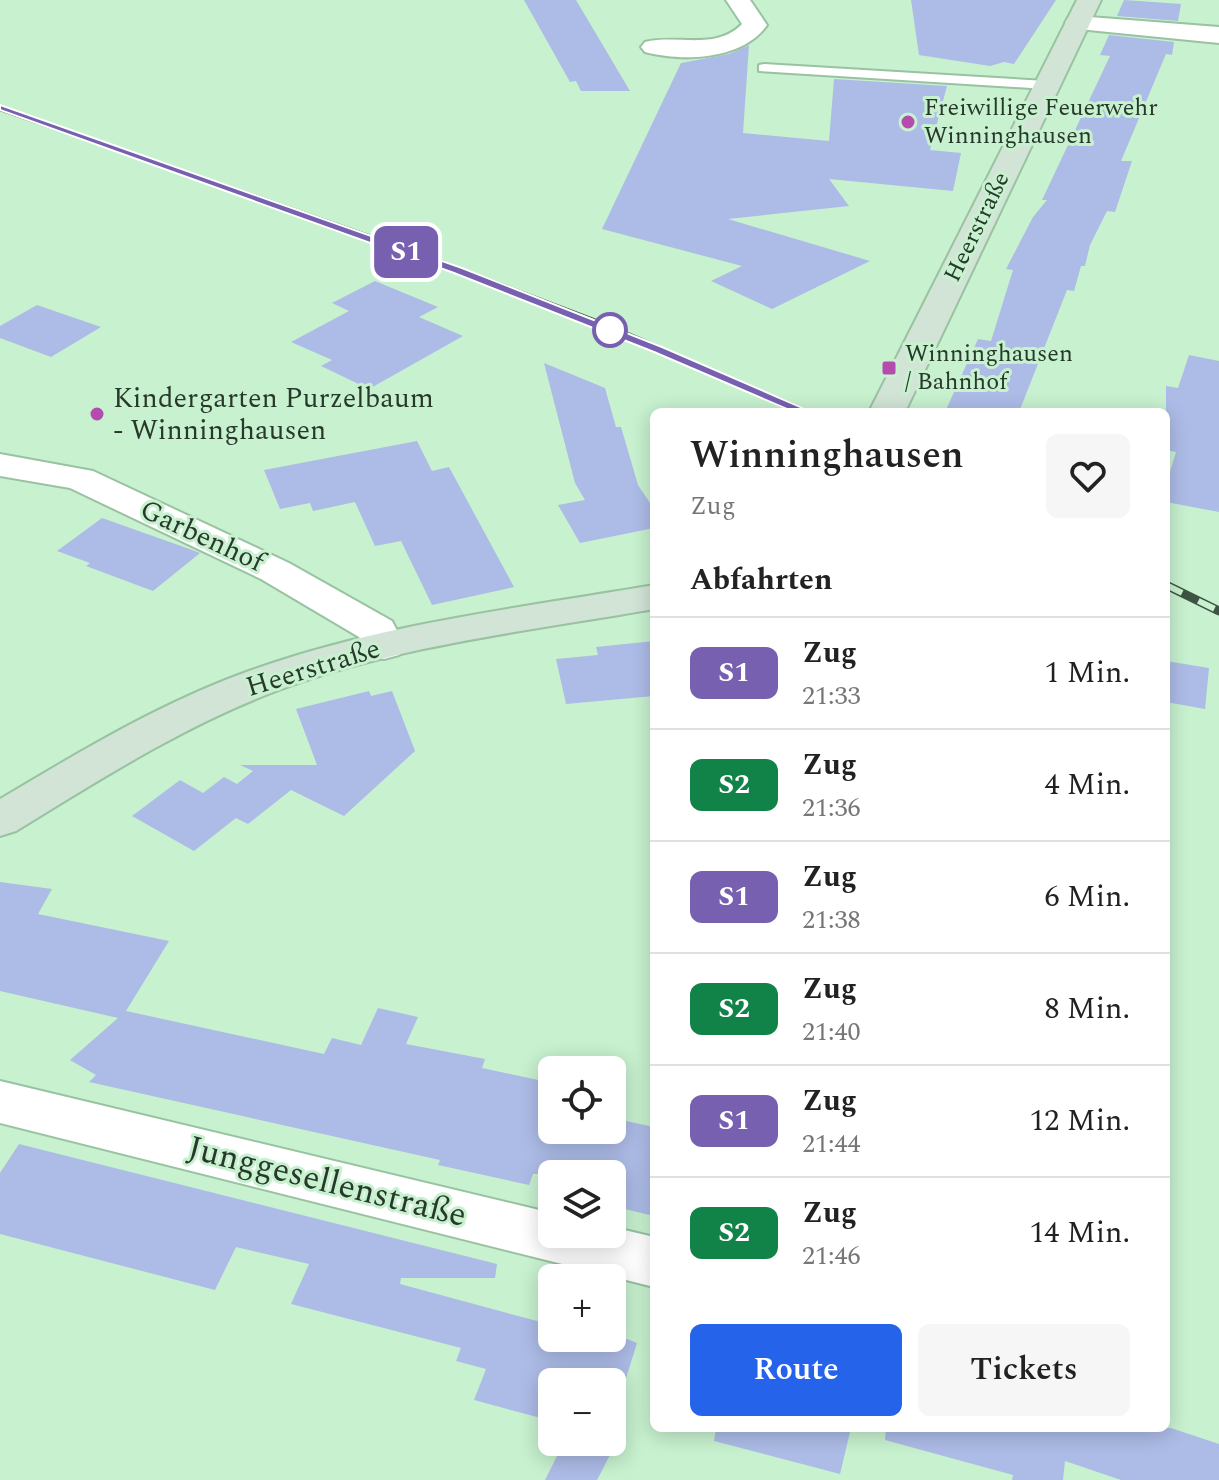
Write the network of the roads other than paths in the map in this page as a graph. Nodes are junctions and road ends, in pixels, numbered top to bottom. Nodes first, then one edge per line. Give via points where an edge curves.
1 (738, 0) edge
2 (1083, 12) edge
3 (1219, 35) edge
4 (654, 47) dead end
5 (764, 68) dead end
6 (1046, 85) junction
7 (889, 408) edge
8 (0, 465) edge
9 (650, 598) edge
10 (384, 646) junction
11 (0, 820) edge
12 (0, 1102) edge
13 (650, 1261) edge

1 - 4 street via 755,25 749,35 683,49
2 - 3 street
2 - 6 street, Heerstraße
5 - 6 lane
6 - 7 street, Heerstraße
8 - 10 street, Garbenhof via 80,479 275,571 377,630
9 - 10 street, Heerstraße
10 - 11 street, Heerstraße via 296,669 211,701
12 - 13 street, Junggesellenstraße

